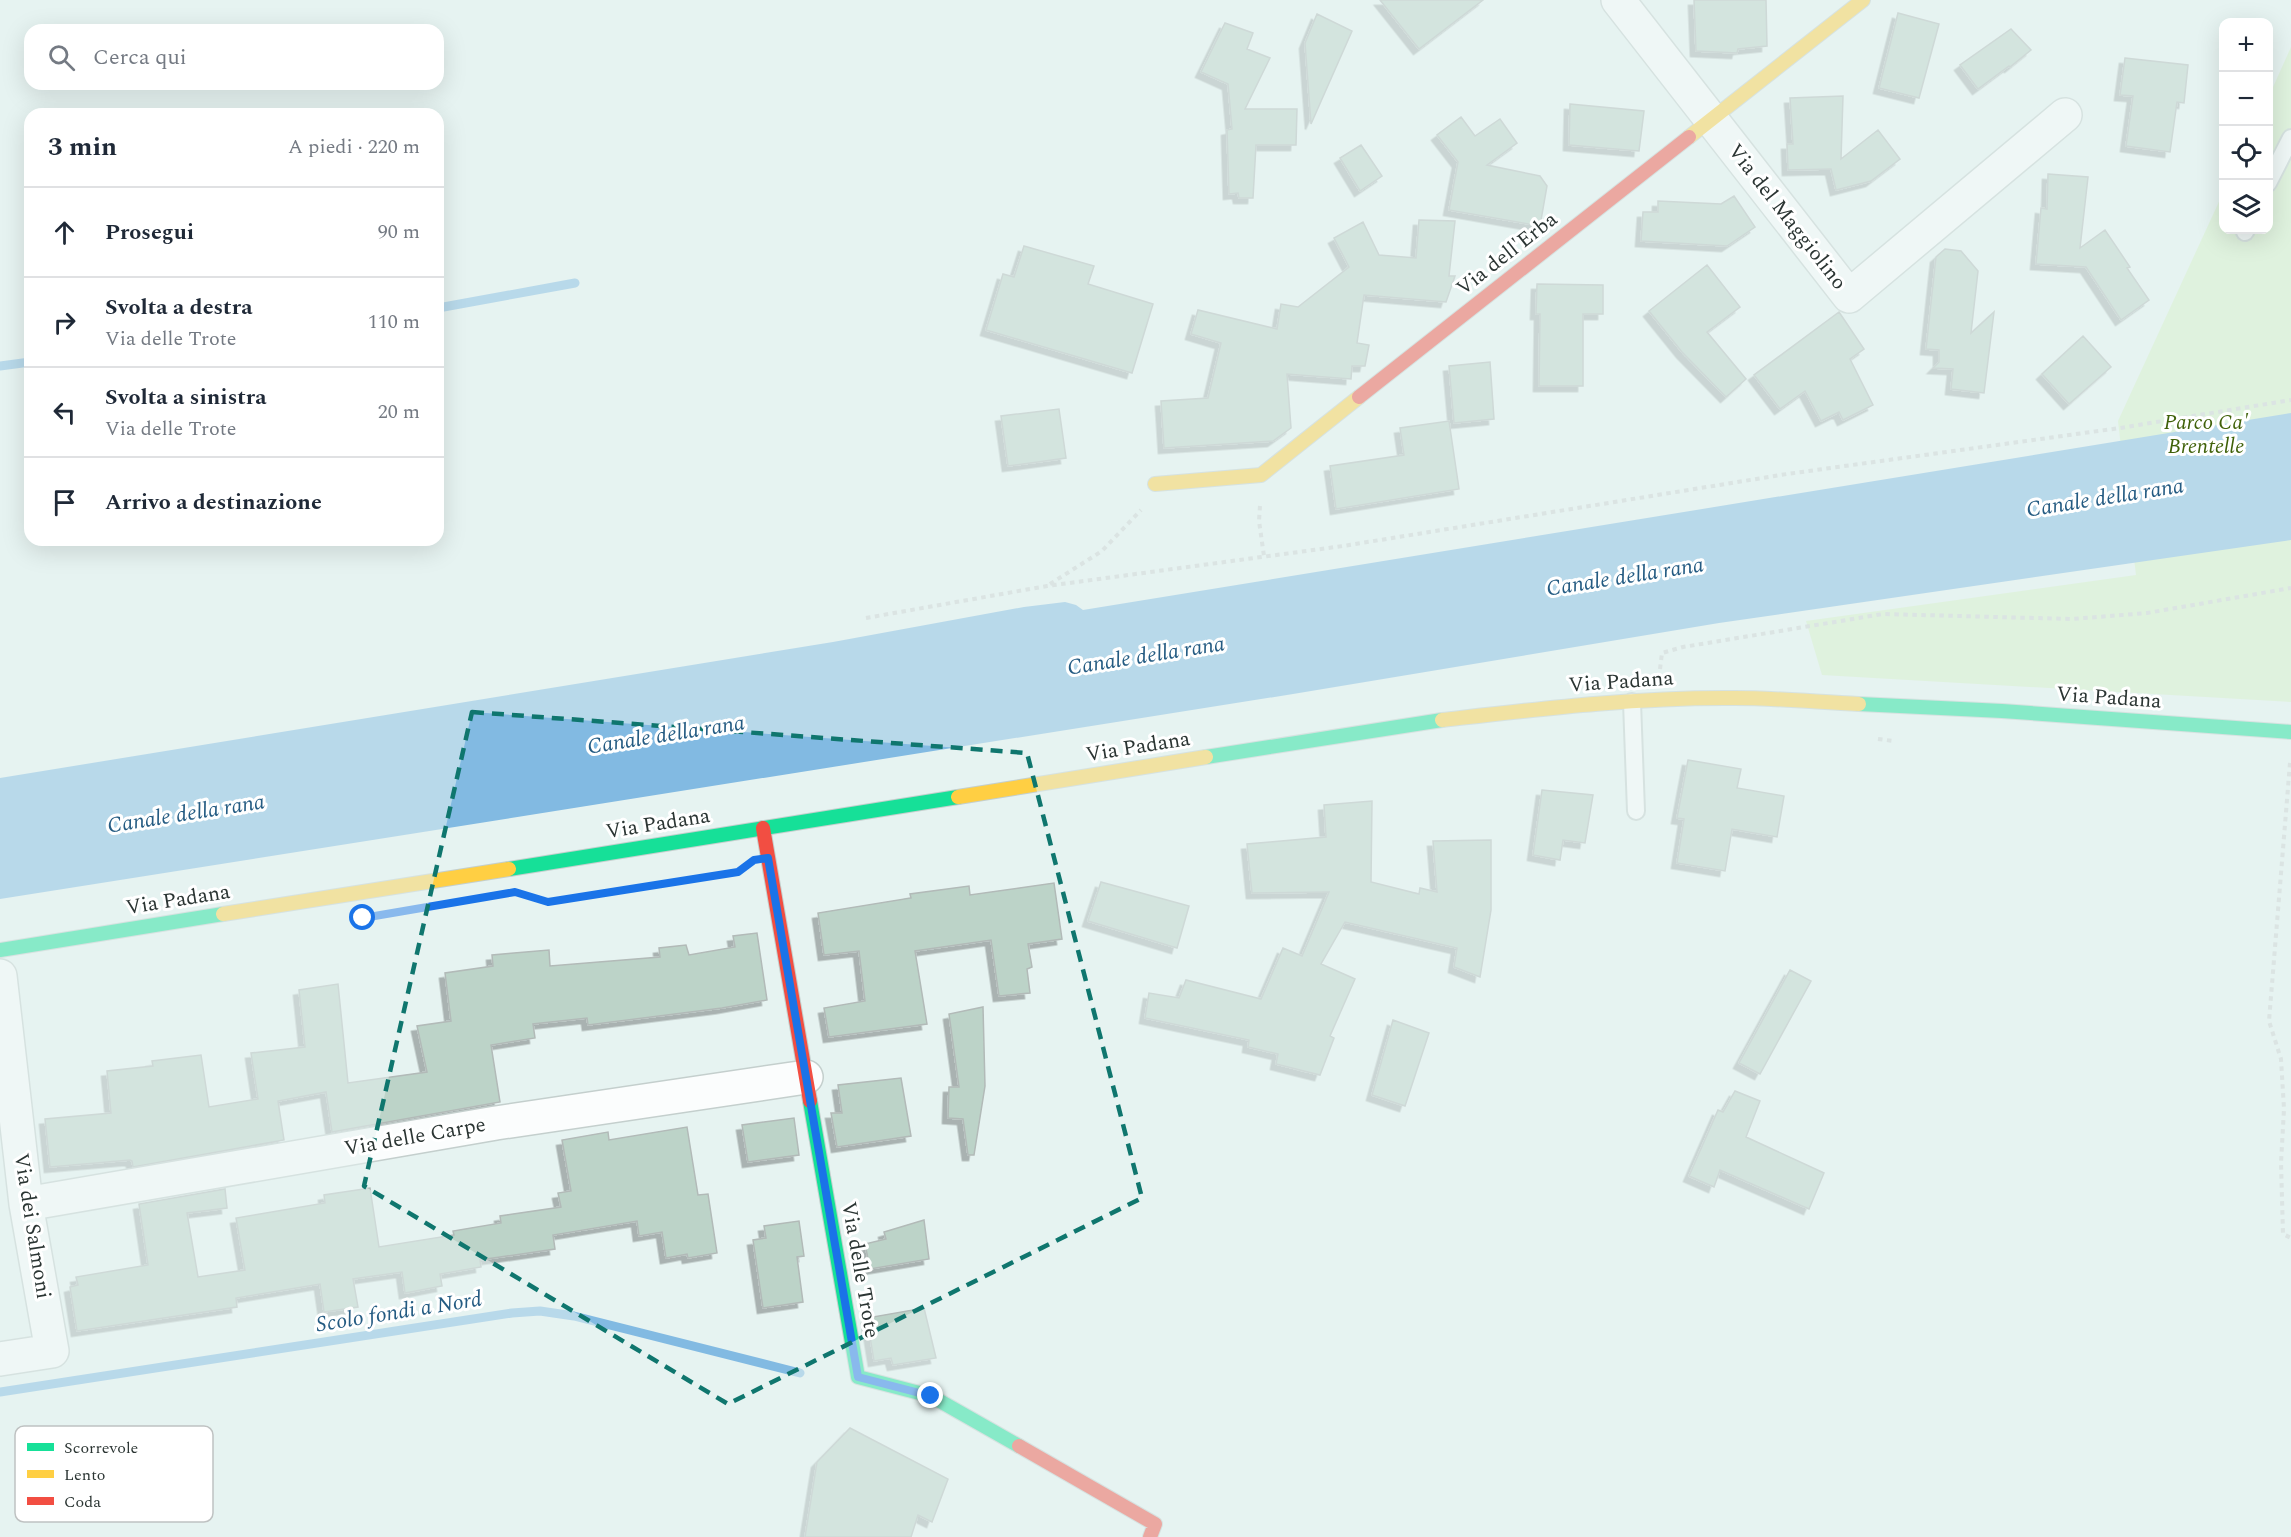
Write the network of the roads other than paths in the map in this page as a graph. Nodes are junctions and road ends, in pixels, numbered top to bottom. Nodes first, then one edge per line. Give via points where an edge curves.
1 (1618, 0) edge
2 (1863, 0) edge
3 (2065, 115) dead end
4 (1712, 120) junction
5 (2289, 148) edge
6 (2270, 180) edge
7 (1155, 484) road end
8 (1632, 702) junction
9 (2291, 732) edge
10 (1636, 811) dead end
11 (763, 828) junction
12 (0, 950) edge
13 (0, 976) edge
14 (806, 1077) junction
15 (26, 1204) junction
16 (0, 1359) edge
17 (1150, 1537) edge

1 - 4 street, Via del Maggiolino
2 - 4 main road, Via dell'Erba
3 - 4 street, Via del Maggiolino via 1849,296
4 - 7 main road, Via dell'Erba via 1261,475
5 - 6 lane
8 - 9 main road, Via Padana via 1735,698 1872,703
8 - 10 lane
8 - 11 main road, Via Padana via 1421,723
11 - 12 main road, Via Padana
11 - 14 main road, Via delle Trote
13 - 15 street, Via dei Salmoni
14 - 15 street, Via delle Carpe via 496,1123
14 - 17 main road, Via delle Trote via 858,1377 931,1396 1155,1524
15 - 16 street, Via dei Salmoni via 52,1351

